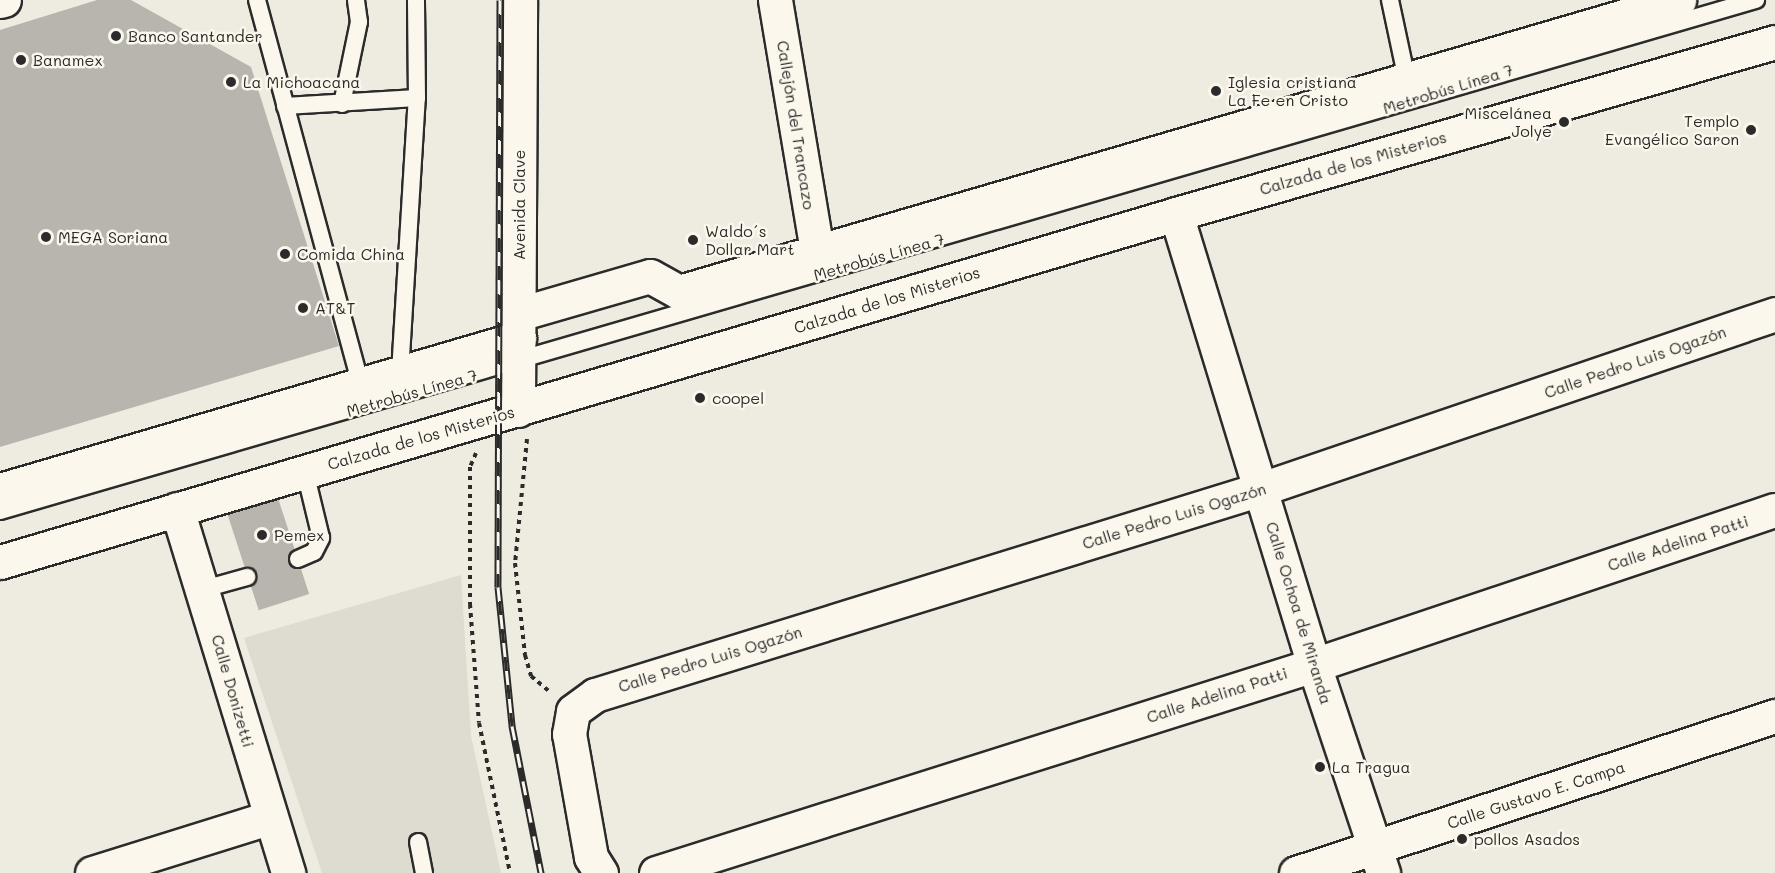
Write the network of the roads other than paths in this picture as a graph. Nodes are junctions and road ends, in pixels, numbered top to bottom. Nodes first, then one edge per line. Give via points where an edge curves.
1 (257, 0) edge
2 (356, 0) edge
3 (416, 0) edge
4 (520, 0) edge
5 (775, 0) edge
6 (1390, 0) edge
7 (1679, 0) edge
8 (1756, 0) edge
9 (1775, 42) edge
10 (1407, 80) junction
11 (417, 98) junction
12 (342, 104) junction
13 (285, 106) junction
14 (1176, 214) junction
15 (817, 250) junction
16 (1775, 314) edge
17 (519, 338) junction
18 (400, 373) junction
19 (361, 385) junction
20 (525, 408) junction
21 (305, 472) junction
22 (1261, 489) junction
23 (0, 490) edge
24 (177, 508) junction
25 (1775, 510) edge
26 (0, 511) edge
27 (298, 559) dead end
28 (0, 562) edge
29 (247, 577) dead end
30 (204, 589) junction
31 (1314, 665) junction
32 (1775, 716) edge
33 (269, 818) junction
34 (418, 842) dead end
35 (1379, 860) edge
36 (92, 873) edge
37 (288, 873) edge
38 (424, 873) edge
39 (602, 873) edge
40 (656, 873) edge
41 (1296, 873) edge

1 - 13 lane
2 - 12 lane via 359,22
3 - 11 lane
4 - 17 street, Avenida Clave
5 - 15 street, Callejón del Trancazo
6 - 10 lane
7 - 10 street
8 - 17 lane, Metrobús Línea 7
9 - 14 street, Calzada de los Misterios
10 - 15 street
11 - 12 lane
11 - 18 lane
12 - 13 lane
13 - 19 lane
14 - 20 street, Calzada de los Misterios
14 - 22 street, Calle Ochoa de Miranda
15 - 17 street via 679,292 650,276
16 - 22 street, Calle Pedro Luis Ogazón
17 - 18 street
17 - 20 street, Avenida Clave
17 - 26 lane, Metrobús Línea 7
18 - 19 street
19 - 23 street
20 - 21 street, Calzada de los Misterios
21 - 24 street, Calzada de los Misterios
21 - 27 lane via 321,538 314,552
22 - 31 street, Calle Ochoa de Miranda
22 - 39 street, Calle Pedro Luis Ogazón via 595,695 573,711 569,723 591,857
24 - 28 street, Calzada de los Misterios
24 - 30 street, Calle Donizetti
25 - 31 street, Calle Adelina Patti
29 - 30 lane
30 - 33 street, Calle Donizetti
31 - 35 street, Calle Ochoa de Miranda
31 - 40 street, Calle Adelina Patti
32 - 35 street, Calle Gustavo E. Campa
33 - 36 street
33 - 37 street, Calle Donizetti
34 - 38 lane
35 - 41 street, Calle Gustavo E. Campa

